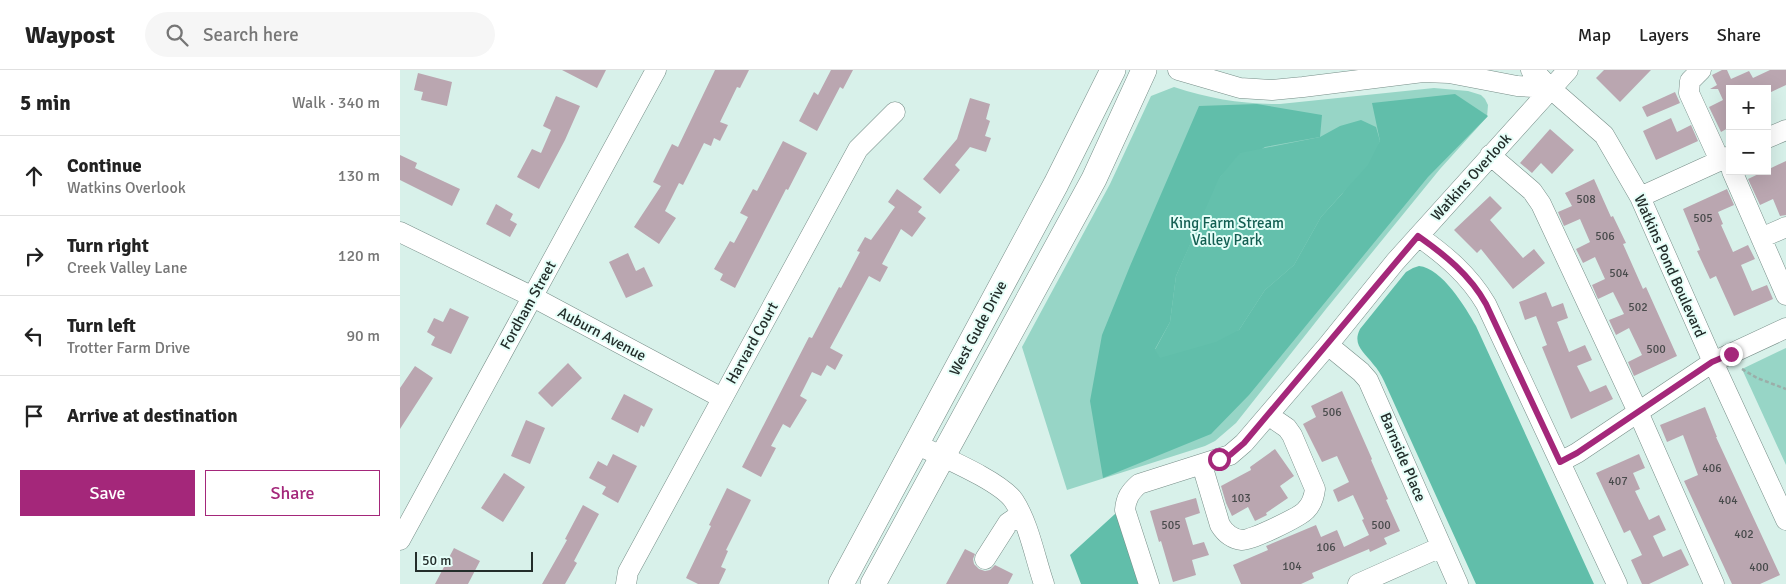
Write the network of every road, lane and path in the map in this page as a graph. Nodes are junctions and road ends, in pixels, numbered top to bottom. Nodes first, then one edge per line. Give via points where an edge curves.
1 (656, 70) edge
2 (1113, 70) edge
3 (1144, 70) edge
4 (1178, 70) edge
5 (1531, 70) edge
6 (1568, 70) edge
7 (1700, 70) edge
8 (1550, 88) junction
9 (894, 112) dead end
10 (1786, 130) edge
11 (1771, 136) edge
12 (1490, 155) junction
13 (1726, 160) edge
14 (1726, 162) edge
15 (1733, 175) edge
16 (1640, 197) junction
17 (1786, 227) edge
18 (400, 232) edge
19 (1418, 236) junction
20 (1761, 238) junction
21 (1786, 295) edge
22 (533, 297) junction
23 (1786, 328) edge
24 (1328, 345) junction
25 (1712, 362) junction
26 (1742, 369) dead end
27 (1786, 389) edge
28 (722, 398) junction
29 (1638, 412) junction
30 (1268, 414) junction
31 (916, 444) junction
32 (942, 457) junction
33 (1560, 462) junction
34 (1202, 465) junction
35 (1021, 514) junction
36 (1786, 520) edge
37 (400, 540) edge
38 (1441, 547) junction
39 (986, 560) dead end
40 (626, 584) edge
41 (840, 584) edge
42 (873, 584) edge
43 (1044, 584) edge
44 (1149, 584) edge
45 (1359, 584) edge
46 (1458, 584) edge
47 (1617, 584) edge
48 (1714, 584) edge

1 - 22 street, Fordham Street
2 - 31 main road, West Gude Drive via 1056,184
3 - 32 main road, West Gude Drive via 1094,179
4 - 8 street via 1240,88 1272,90 1423,72
5 - 8 street, Watkins Pond Boulevard
6 - 8 street, Watkins Overlook
7 - 13 street via 1690,81 1689,93
8 - 12 street, Watkins Overlook
8 - 16 street, Watkins Pond Boulevard via 1604,135
9 - 28 street, Harvard Court via 858,149
10 - 11 street
12 - 19 street, Watkins Overlook
12 - 29 street via 1541,204
14 - 16 street
15 - 20 street
16 - 25 street, Watkins Pond Boulevard
17 - 20 street
18 - 22 street, Auburn Avenue
19 - 24 street, Watkins Overlook
19 - 33 street via 1439,250 1477,288
20 - 21 street
22 - 28 street, Auburn Avenue
22 - 37 street, Fordham Street
23 - 25 street
24 - 30 street, Watkins Overlook
24 - 38 street, Barnside Place via 1368,380
25 - 29 street
25 - 36 street, Watkins Pond Boulevard
26 - 27 path
28 - 40 street, Harvard Court via 628,572
29 - 33 street
29 - 48 street
30 - 34 street, Watkins Overlook via 1230,455
30 - 34 street via 1292,435 1315,488 1311,504 1300,515 1247,540 1232,537 1220,525
31 - 32 street
31 - 41 main road, West Gude Drive
32 - 35 street via 989,480 1013,499
32 - 42 main road, West Gude Drive
33 - 47 street
34 - 44 street, Watkins Overlook via 1139,484 1126,500 1127,519
35 - 39 street via 1008,522
35 - 43 street
38 - 45 street
38 - 46 street, Barnside Place

